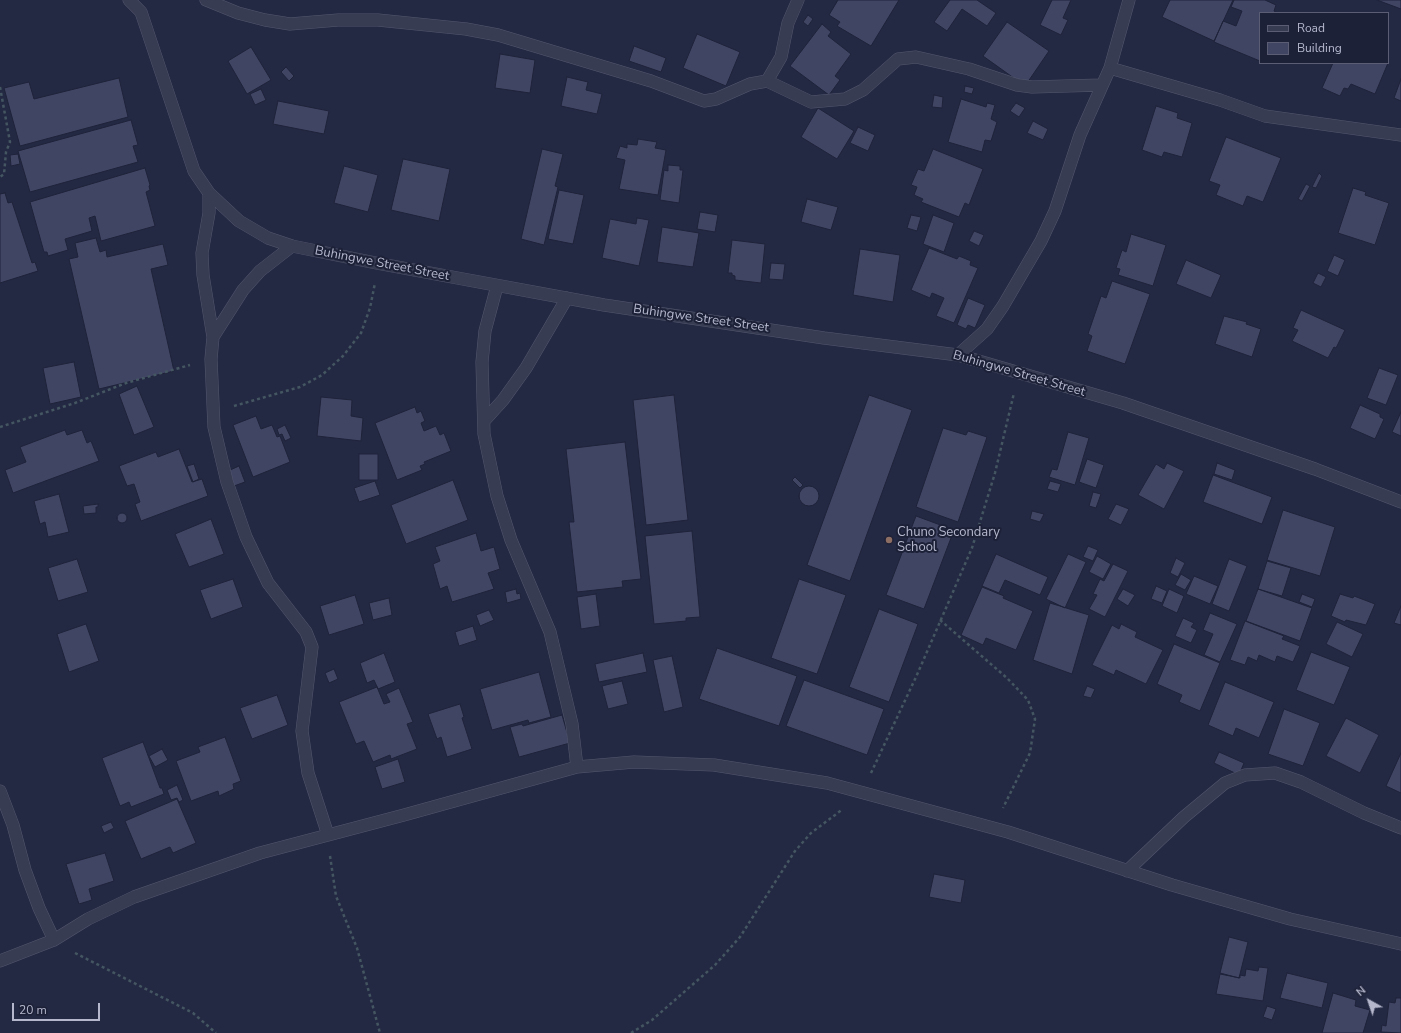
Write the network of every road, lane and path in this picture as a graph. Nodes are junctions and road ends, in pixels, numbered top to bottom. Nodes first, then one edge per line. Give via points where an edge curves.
1 (129, 0) edge
2 (206, 0) edge
3 (798, 0) edge
4 (1129, 0) edge
5 (1110, 68) junction
6 (767, 81) junction
7 (1100, 85) junction
8 (0, 87) edge
9 (1401, 135) edge
10 (0, 177) edge
11 (209, 193) junction
12 (292, 246) junction
13 (376, 263) junction
14 (497, 286) junction
15 (567, 298) junction
16 (213, 337) junction
17 (958, 355) junction
18 (211, 359) junction
19 (1018, 374) junction
20 (213, 413) junction
21 (484, 421) junction
22 (0, 427) edge
23 (1401, 502) edge
24 (940, 620) junction
25 (577, 767) junction
26 (0, 791) edge
27 (862, 791) junction
28 (993, 828) junction
29 (1401, 828) edge
30 (328, 835) junction
31 (1127, 871) junction
32 (54, 940) junction
33 (1401, 944) edge
34 (0, 961) edge
35 (216, 1033) edge
36 (380, 1033) edge
37 (631, 1033) edge

1 - 11 street, Buhingwe Street Street via 141,12 194,171
2 - 6 street via 238,13 290,24 378,20 498,35 651,81 704,101 716,99 750,84
3 - 6 street via 788,23 781,57
4 - 5 street
5 - 7 street
5 - 9 street via 1265,116
6 - 7 street via 811,102 846,99 863,90 898,59 916,58 969,69 1017,85
7 - 17 street via 1041,241 1004,306 986,329
8 - 10 path via 10,142 6,152 4,174
11 - 12 street, Buhingwe Street Street via 240,221 268,238
11 - 16 street via 209,213 202,253
12 - 13 street, Buhingwe Street Street
12 - 16 street via 260,271 243,290
13 - 14 street, Buhingwe Street Street
13 - 20 path via 375,287 370,308 361,333 344,356 322,375 300,387
14 - 15 street, Buhingwe Street Street
14 - 21 street via 485,331 482,388
15 - 17 street, Buhingwe Street Street via 824,338
15 - 21 street via 526,368
16 - 18 street
17 - 19 street, Buhingwe Street Street
18 - 20 street
18 - 22 path via 126,383 75,403
19 - 23 street, Buhingwe Street Street via 1123,403 1315,469
19 - 24 path via 996,473 972,548
20 - 30 street via 227,482 246,537 268,583 306,632 312,647 302,730 308,773
21 - 25 street via 484,434 497,496 511,540 550,632 572,724
24 - 27 path
24 - 28 path via 968,642 1018,689 1028,700 1034,719 1030,753
25 - 27 street via 634,762 714,765 773,773
25 - 30 street
26 - 32 street via 13,825 25,870
27 - 28 street
27 - 37 path via 811,833 795,851 740,937 715,965 652,1020
28 - 31 street
29 - 31 street via 1301,782 1275,773 1245,775 1224,783
30 - 32 street via 260,853 165,885 88,919
30 - 36 path via 336,896 357,948
31 - 33 street via 1290,920
32 - 34 street
32 - 35 path via 86,960 193,1013

